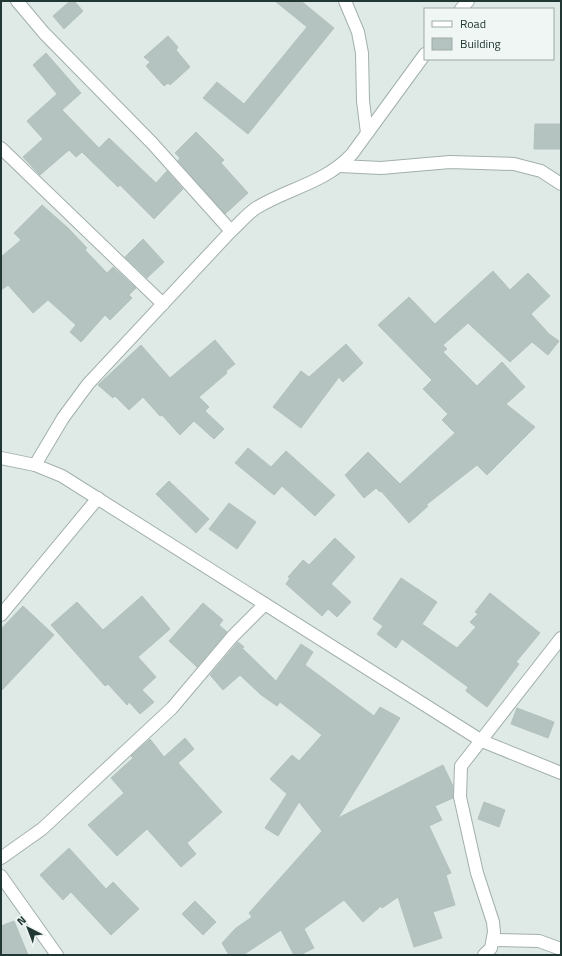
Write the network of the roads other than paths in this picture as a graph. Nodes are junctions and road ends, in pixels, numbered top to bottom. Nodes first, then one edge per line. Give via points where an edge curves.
1 (16, 1) edge
2 (345, 1) edge
3 (424, 55) edge
4 (367, 133) junction
5 (1, 148) edge
6 (340, 166) junction
7 (561, 184) edge
8 (231, 231) junction
9 (163, 304) junction
10 (1, 458) edge
11 (36, 465) junction
12 (98, 498) junction
13 (265, 604) junction
14 (1, 616) edge
15 (561, 638) edge
16 (482, 741) junction
17 (561, 773) edge
18 (1, 858) edge
19 (1, 876) edge
20 (493, 940) junction
21 (561, 949) edge
22 (57, 955) edge
23 (484, 955) edge

1 - 8 street via 152,143
2 - 4 street via 358,32 362,53
3 - 4 street
4 - 6 street
5 - 9 street
6 - 7 street via 381,168 450,162 514,164 541,171
6 - 8 street via 320,179 282,194 255,209
8 - 9 street
9 - 11 street via 88,384 63,418
10 - 11 street
11 - 12 street via 62,476
12 - 13 street
12 - 14 street
13 - 16 street
13 - 18 street via 232,637 172,708 42,829
15 - 16 street
16 - 17 street
16 - 20 street via 460,766 460,797 477,873 493,922
19 - 22 street
20 - 21 street via 539,941
20 - 23 street via 491,948

